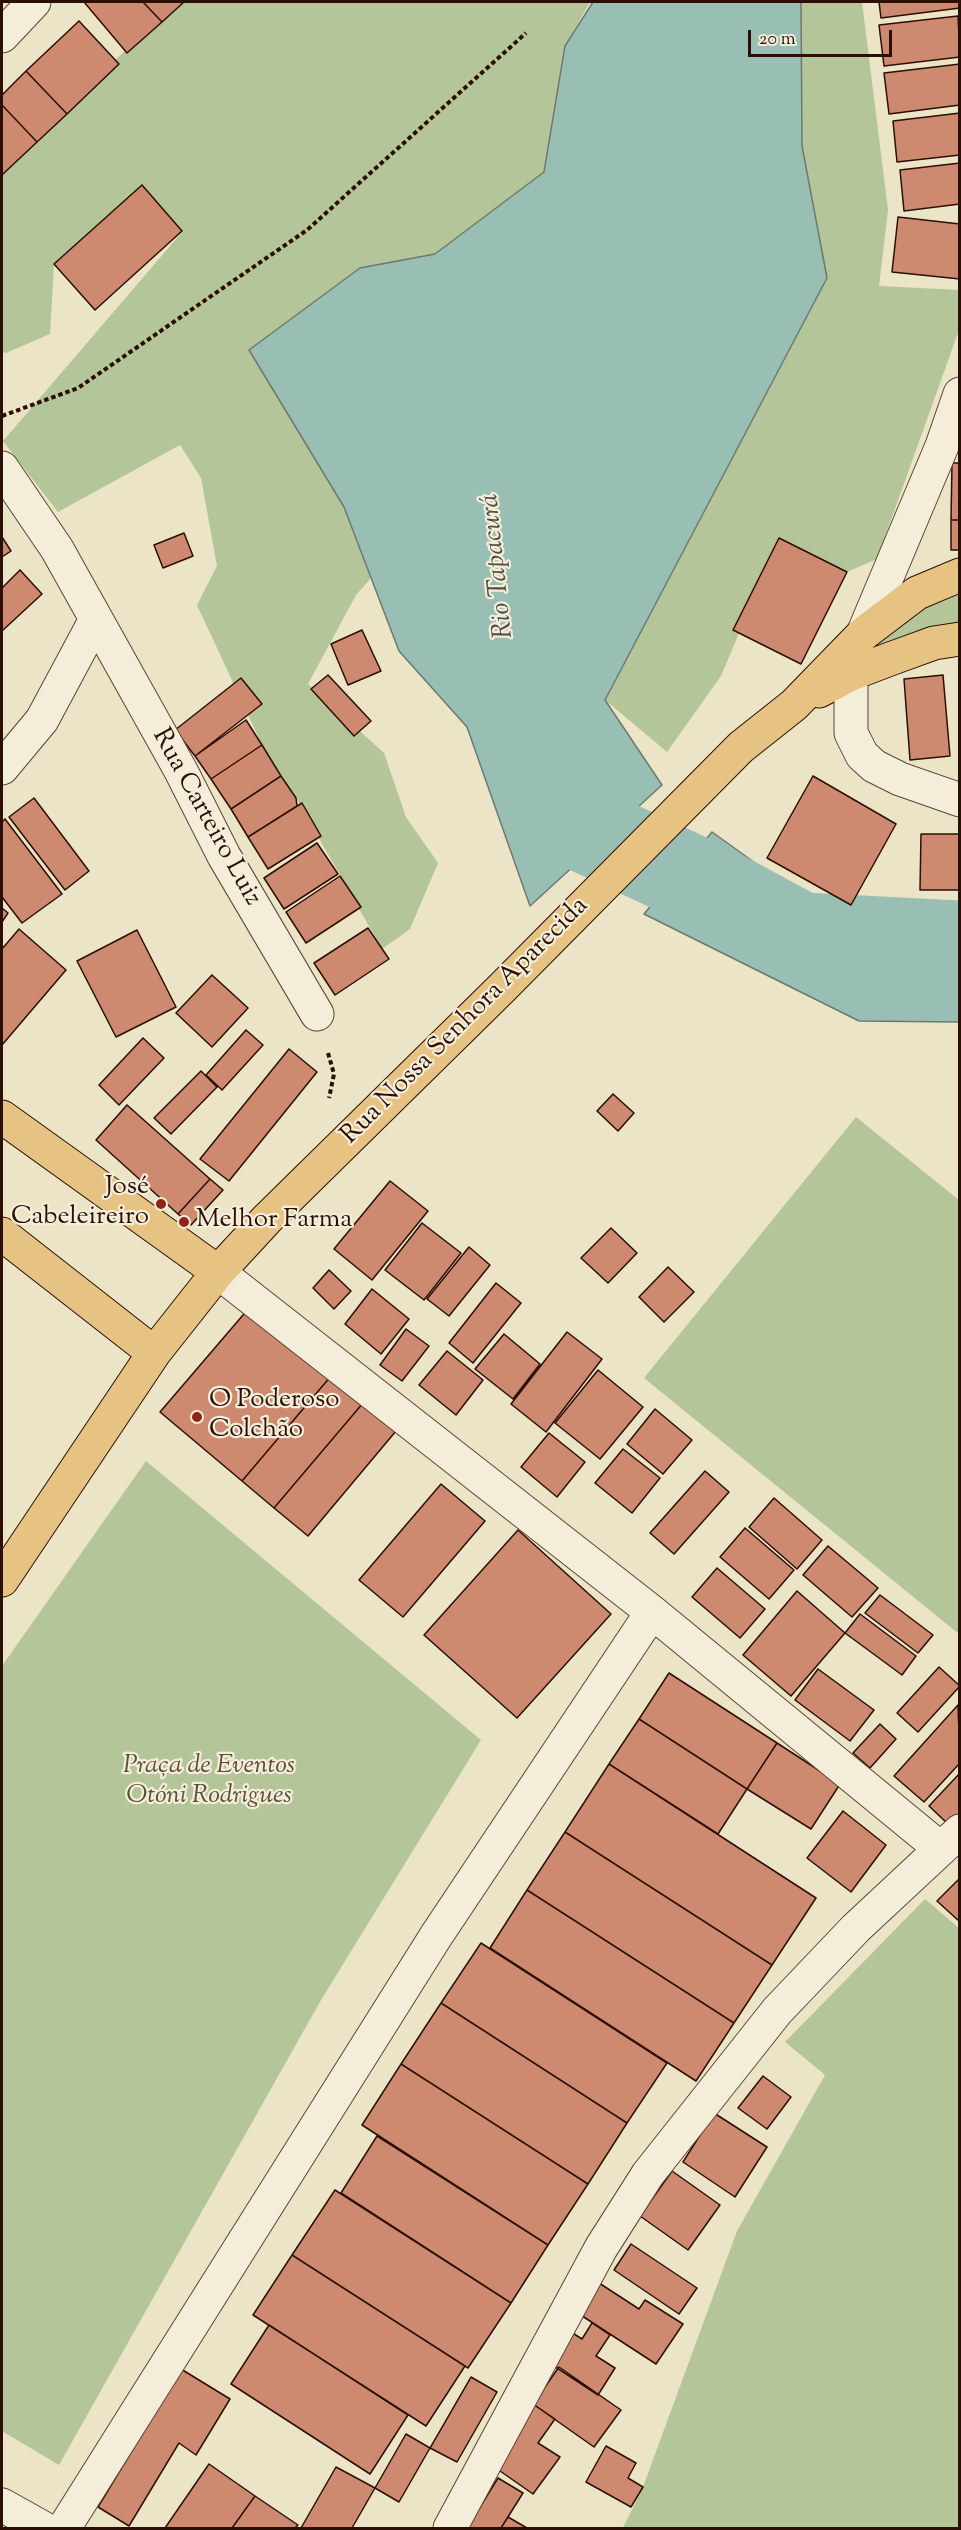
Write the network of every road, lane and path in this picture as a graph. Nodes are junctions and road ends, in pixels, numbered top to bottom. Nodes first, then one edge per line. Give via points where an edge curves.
1 (34, 2) edge
2 (526, 33) dead end
3 (2, 36) edge
4 (960, 394) edge
5 (2, 416) edge
6 (2, 468) edge
7 (960, 575) edge
8 (95, 621) junction
9 (863, 634) junction
10 (960, 639) edge
11 (850, 674) junction
12 (794, 705) junction
13 (2, 768) edge
14 (960, 800) edge
15 (317, 1014) dead end
16 (2, 1117) edge
17 (2, 1234) edge
18 (218, 1272) junction
19 (154, 1353) junction
20 (2, 1580) edge
21 (652, 1612) junction
22 (951, 1840) edge
23 (2, 2505) edge
24 (43, 2529) edge
25 (64, 2529) edge
26 (450, 2529) edge

1 - 3 street
2 - 5 path via 306,230 78,388
4 - 9 street
6 - 8 street, Rua Carteiro Luiz via 57,549
7 - 9 main road, Rua Nossa Senhora Aparecida via 917,592
8 - 13 street via 42,720
8 - 15 street, Rua Carteiro Luiz via 181,771 224,856
9 - 12 main road, Rua Nossa Senhora Aparecida
10 - 11 main road, Rua Nossa Senhora Aparecida via 934,643
11 - 12 main road, Rua Nossa Senhora Aparecida
11 - 14 street via 851,733 862,755 900,779
12 - 18 main road, Rua Nossa Senhora Aparecida via 741,747
16 - 18 main road
17 - 19 main road
18 - 19 main road, Rua Nossa Senhora Aparecida
18 - 21 street
19 - 20 main road, Rua Nossa Senhora Aparecida
21 - 22 street
21 - 25 street via 436,1936
22 - 26 street via 856,1928 777,2011 648,2174 601,2248
23 - 24 street

